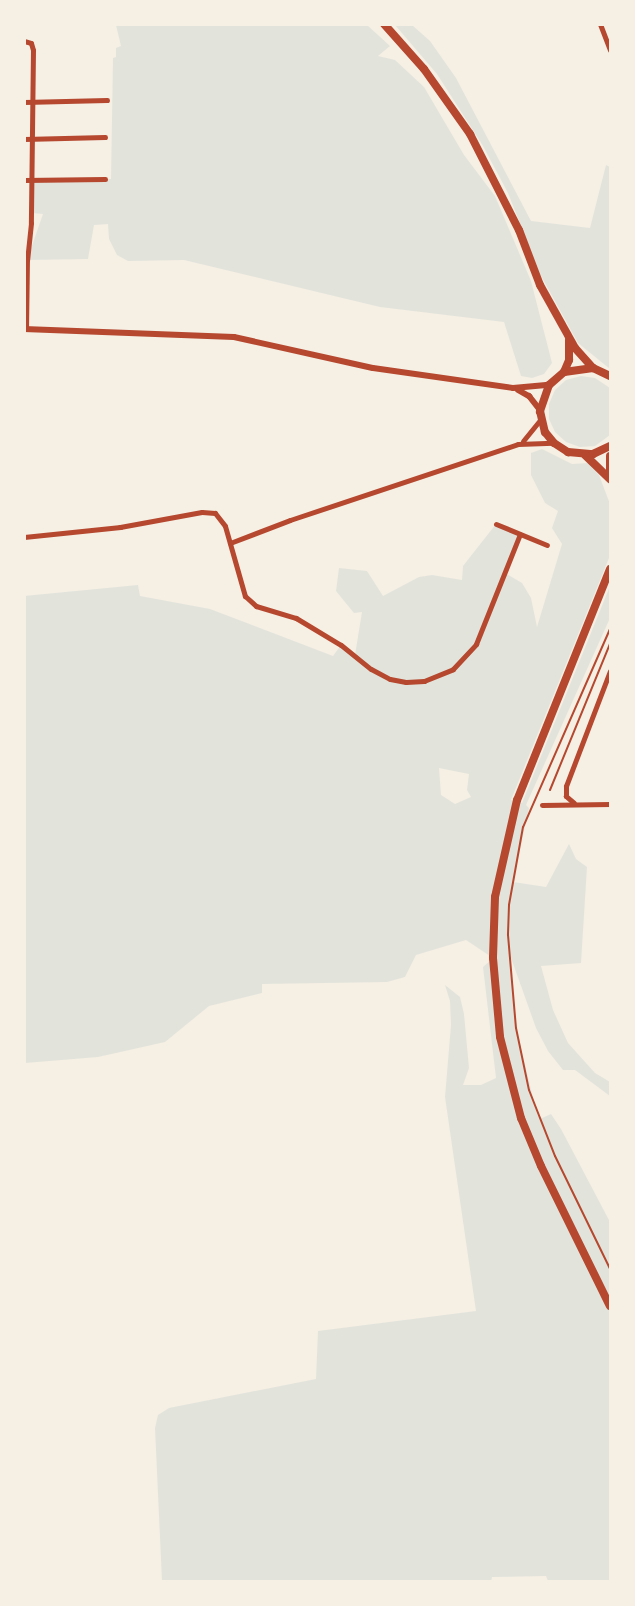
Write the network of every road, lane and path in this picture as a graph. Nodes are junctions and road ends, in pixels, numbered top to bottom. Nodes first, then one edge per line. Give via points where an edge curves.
1 (384, 24) edge
2 (600, 24) edge
3 (24, 41) edge
4 (611, 50) edge
5 (33, 52) junction
6 (24, 59) edge
7 (107, 100) dead end
8 (28, 101) edge
9 (105, 137) dead end
10 (28, 139) edge
11 (105, 179) dead end
12 (28, 180) edge
13 (24, 241) edge
14 (27, 260) junction
15 (25, 329) edge
16 (569, 337) junction
17 (593, 368) junction
18 (564, 372) junction
19 (611, 376) edge
20 (549, 385) junction
21 (513, 388) junction
22 (540, 415) junction
23 (554, 443) junction
24 (518, 444) junction
25 (611, 446) edge
26 (585, 455) junction
27 (611, 456) edge
28 (611, 477) edge
29 (496, 524) dead end
30 (520, 534) junction
31 (24, 537) edge
32 (230, 543) junction
33 (547, 545) dead end
34 (611, 569) edge
35 (611, 629) edge
36 (611, 644) edge
37 (611, 671) edge
38 (550, 790) dead end
39 (574, 803) junction
40 (611, 804) edge
41 (541, 805) dead end
42 (611, 1269) edge
43 (611, 1306) edge

1 - 16 main road via 424,69 470,134
2 - 4 street
3 - 5 street via 31,43
5 - 6 street
5 - 8 street
7 - 8 street
8 - 10 street
9 - 10 street
10 - 12 street
11 - 12 street
12 - 14 street via 31,223
13 - 14 street
14 - 15 street
15 - 21 street via 234,338 373,368
16 - 17 main road
16 - 18 main road
17 - 18 main road
17 - 19 main road
18 - 20 main road
20 - 21 street
20 - 22 main road
21 - 22 street via 529,396
22 - 23 main road
22 - 24 street via 536,429
23 - 24 street
23 - 26 main road
24 - 32 street
25 - 26 main road
26 - 28 main road
27 - 28 main road
29 - 30 street
30 - 32 street via 468,655 439,676 407,682 371,669 296,618 256,606 245,596
30 - 33 street
31 - 32 street via 202,512 220,517
34 - 43 main road via 517,800 495,897 493,958 500,1037 522,1118
35 - 42 path via 523,827 508,935 516,1028 529,1090 555,1156
36 - 38 path
37 - 39 street via 566,786 566,796
39 - 40 street
39 - 41 street

